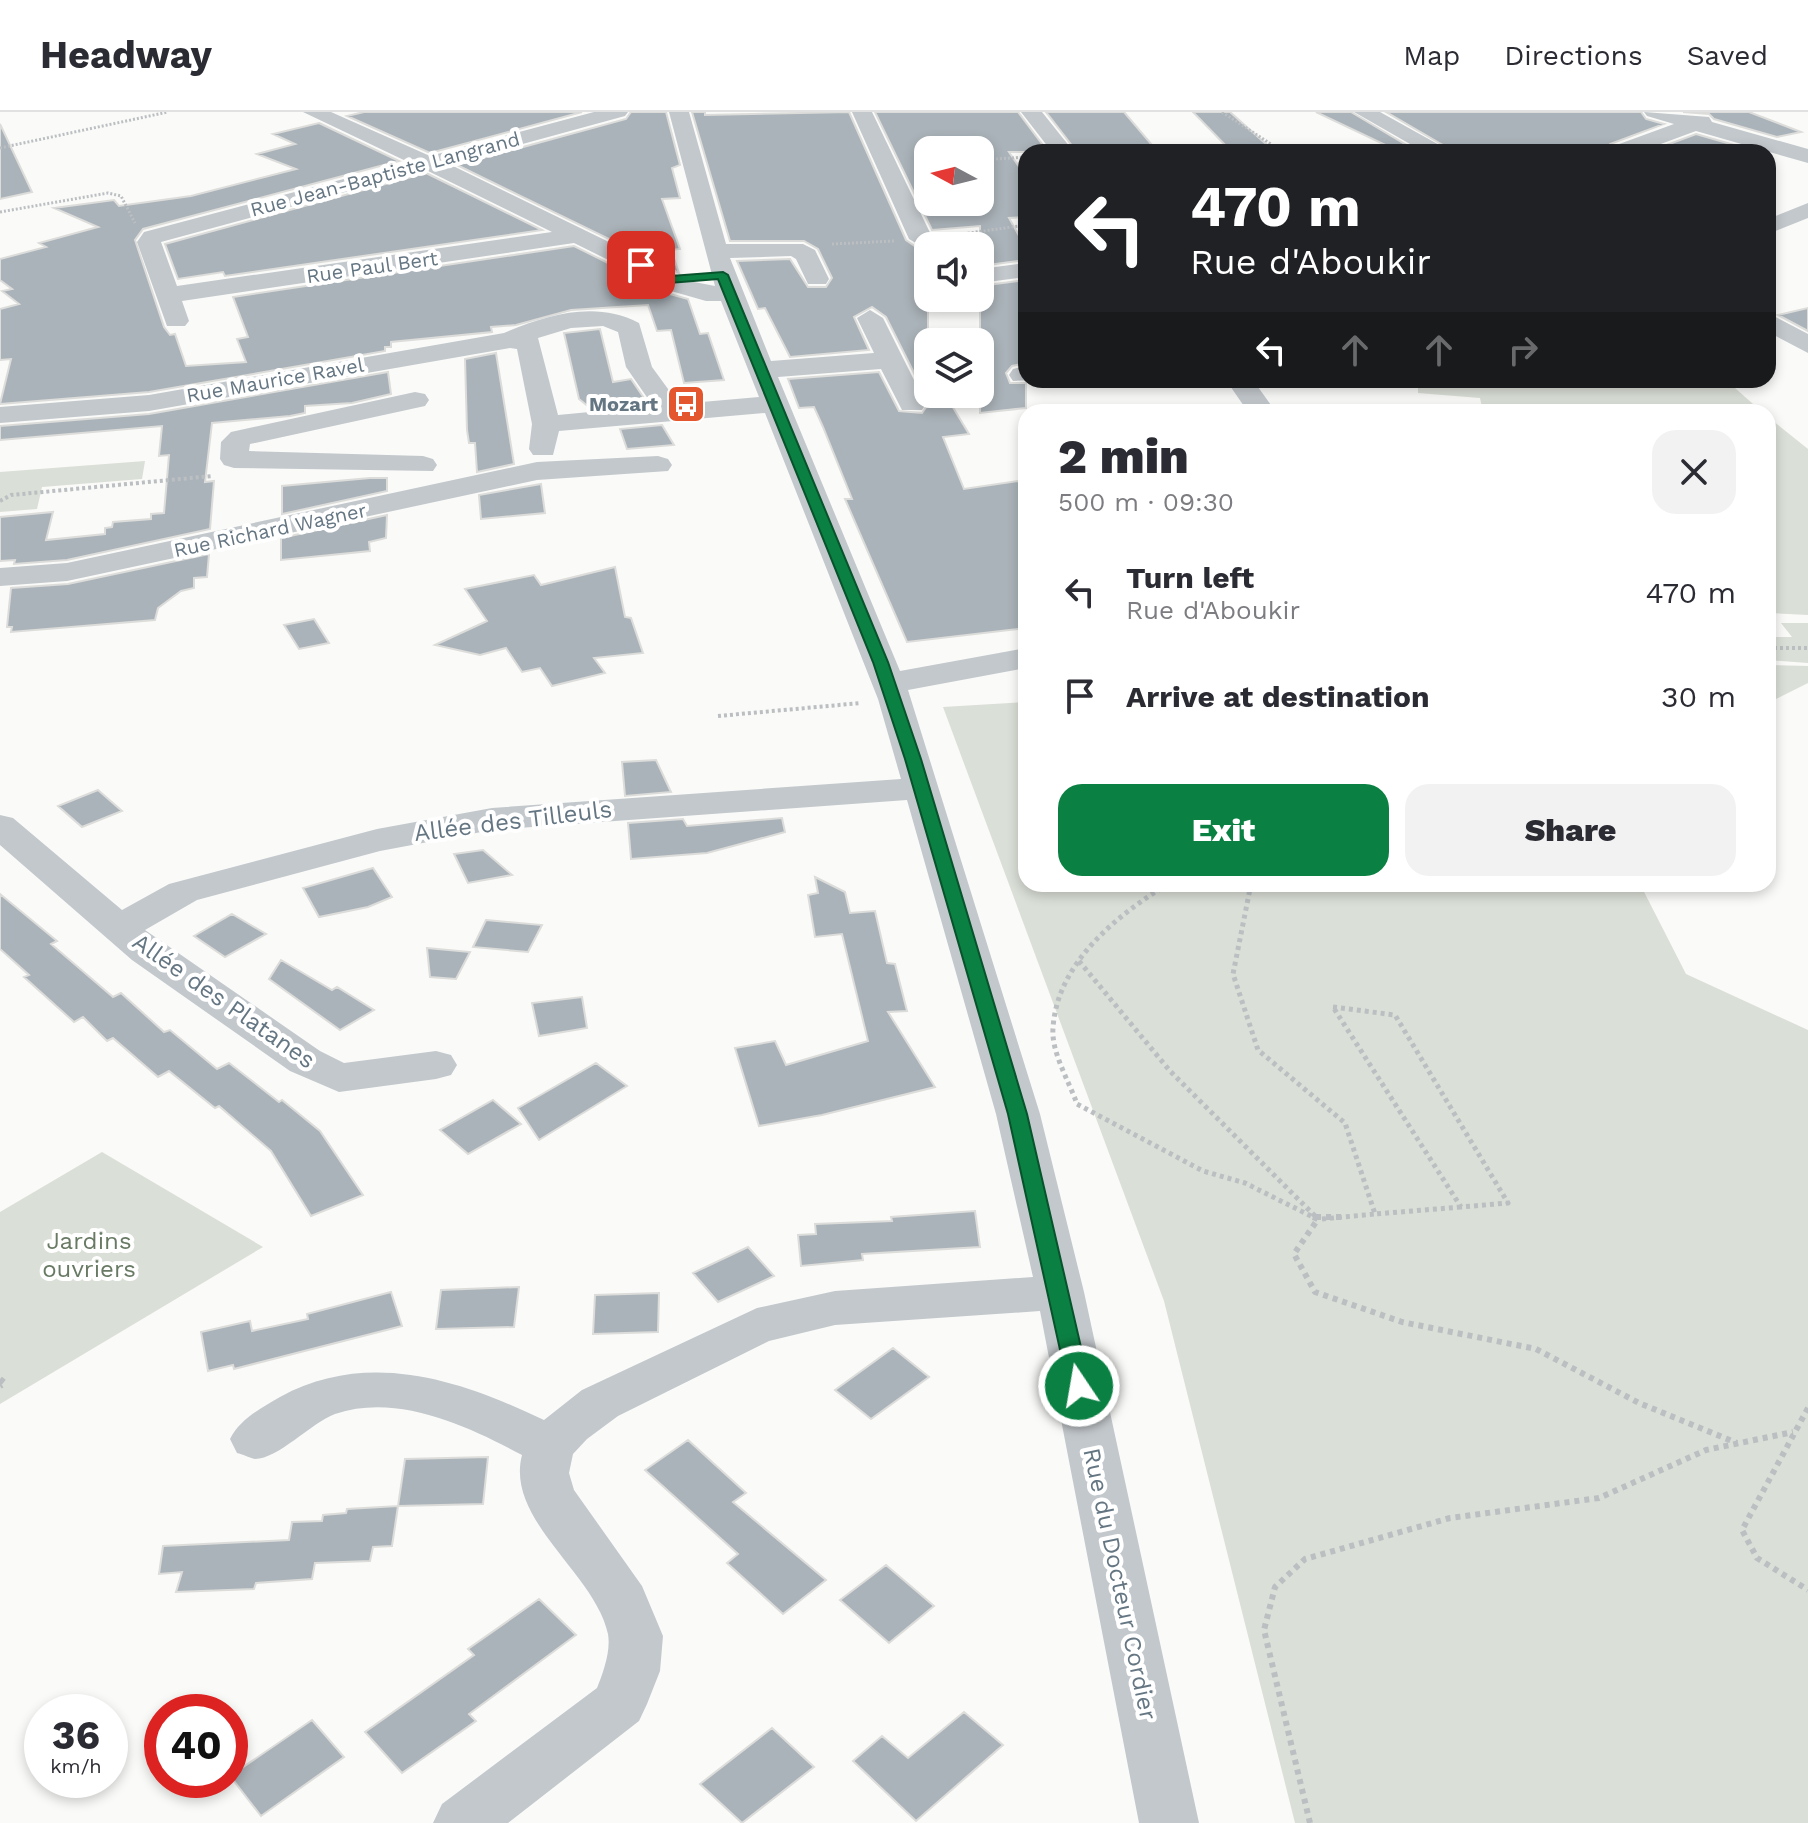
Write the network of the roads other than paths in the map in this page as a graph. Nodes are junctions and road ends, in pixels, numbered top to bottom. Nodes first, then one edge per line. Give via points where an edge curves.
1 (313, 112) edge
2 (618, 112) edge
3 (862, 112) edge
4 (1031, 112) edge
5 (1364, 112) edge
6 (1654, 112) edge
7 (1733, 112) edge
8 (686, 113) edge
9 (1694, 124) junction
10 (1808, 137) edge
11 (1057, 144) edge
12 (1426, 144) edge
13 (1640, 144) edge
14 (1767, 144) joint
15 (1776, 147) edge
16 (1808, 156) edge
17 (429, 163) junction
18 (1808, 210) edge
19 (1776, 224) edge
20 (918, 232) edge
21 (575, 236) junction
22 (335, 241) dead end
23 (351, 269) junction
24 (1018, 271) edge
25 (723, 273) junction
26 (994, 274) edge
27 (817, 279) dead end
28 (168, 295) junction
29 (870, 318) dead end
30 (176, 321) dead end
31 (1776, 326) edge
32 (510, 340) junction
33 (1808, 345) edge
34 (408, 356) junction
35 (890, 360) junction
36 (766, 387) junction
37 (912, 404) dead end
38 (671, 413) junction
39 (0, 415) edge
40 (546, 424) junction
41 (419, 433) junction
42 (658, 465) dead end
43 (537, 471) junction
44 (490, 484) junction
45 (0, 577) edge
46 (1018, 660) edge
47 (892, 691) junction
48 (922, 788) junction
49 (0, 826) edge
50 (121, 927) junction
51 (436, 1065) dead end
52 (1060, 1292) junction
53 (255, 1439) dead end
54 (550, 1446) junction
55 (463, 1823) edge
56 (1169, 1823) edge

1 - 17 street
2 - 17 street, Rue Jean-Baptiste Langrand
3 - 20 street
4 - 11 street
5 - 12 street
6 - 9 street
7 - 9 street
8 - 25 street, Rue du Docteur Cordier
9 - 13 street
9 - 14 street
10 - 14 street
15 - 16 street
17 - 21 street
17 - 28 street, Rue Jean-Baptiste Langrand via 152,237 149,242
18 - 19 street
21 - 23 street, Rue Paul Bert
21 - 25 street via 706,294
22 - 23 street
23 - 28 street, Rue Paul Bert
24 - 26 street
25 - 27 street via 795,249 806,255
25 - 36 street, Rue du Docteur Cordier
28 - 30 street
29 - 35 street
31 - 33 street
32 - 34 street, Rue Maurice Ravel
32 - 38 street, Rue Maurice Ravel via 599,317 619,321 630,328 639,367
32 - 40 street via 529,343
34 - 39 street, Rue Maurice Ravel via 149,403
34 - 41 street
35 - 36 street
35 - 37 street
36 - 38 street
36 - 47 street, Rue du Docteur Cordier
38 - 40 street
40 - 43 street
41 - 41 street via 237,461 234,459 235,442 241,438
41 - 44 street
42 - 43 street, Rue Richard Wagner
43 - 44 street, Rue Richard Wagner
44 - 45 street, Rue Richard Wagner via 67,572
46 - 47 street
47 - 48 street, Rue du Docteur Cordier
48 - 50 street, Allée des Tilleuls via 492,819 377,840 183,892
48 - 52 street, Rue du Docteur Cordier via 1018,1114
49 - 50 street, Allée des Platanes
50 - 51 street, Allée des Platanes via 146,951 280,1044 339,1078
52 - 54 street via 835,1308 757,1326 600,1403
52 - 56 street, Rue du Docteur Cordier
53 - 54 street via 296,1410 335,1395 376,1389 491,1415
54 - 55 street via 543,1473 550,1497 623,1602 636,1636 632,1671 619,1704

